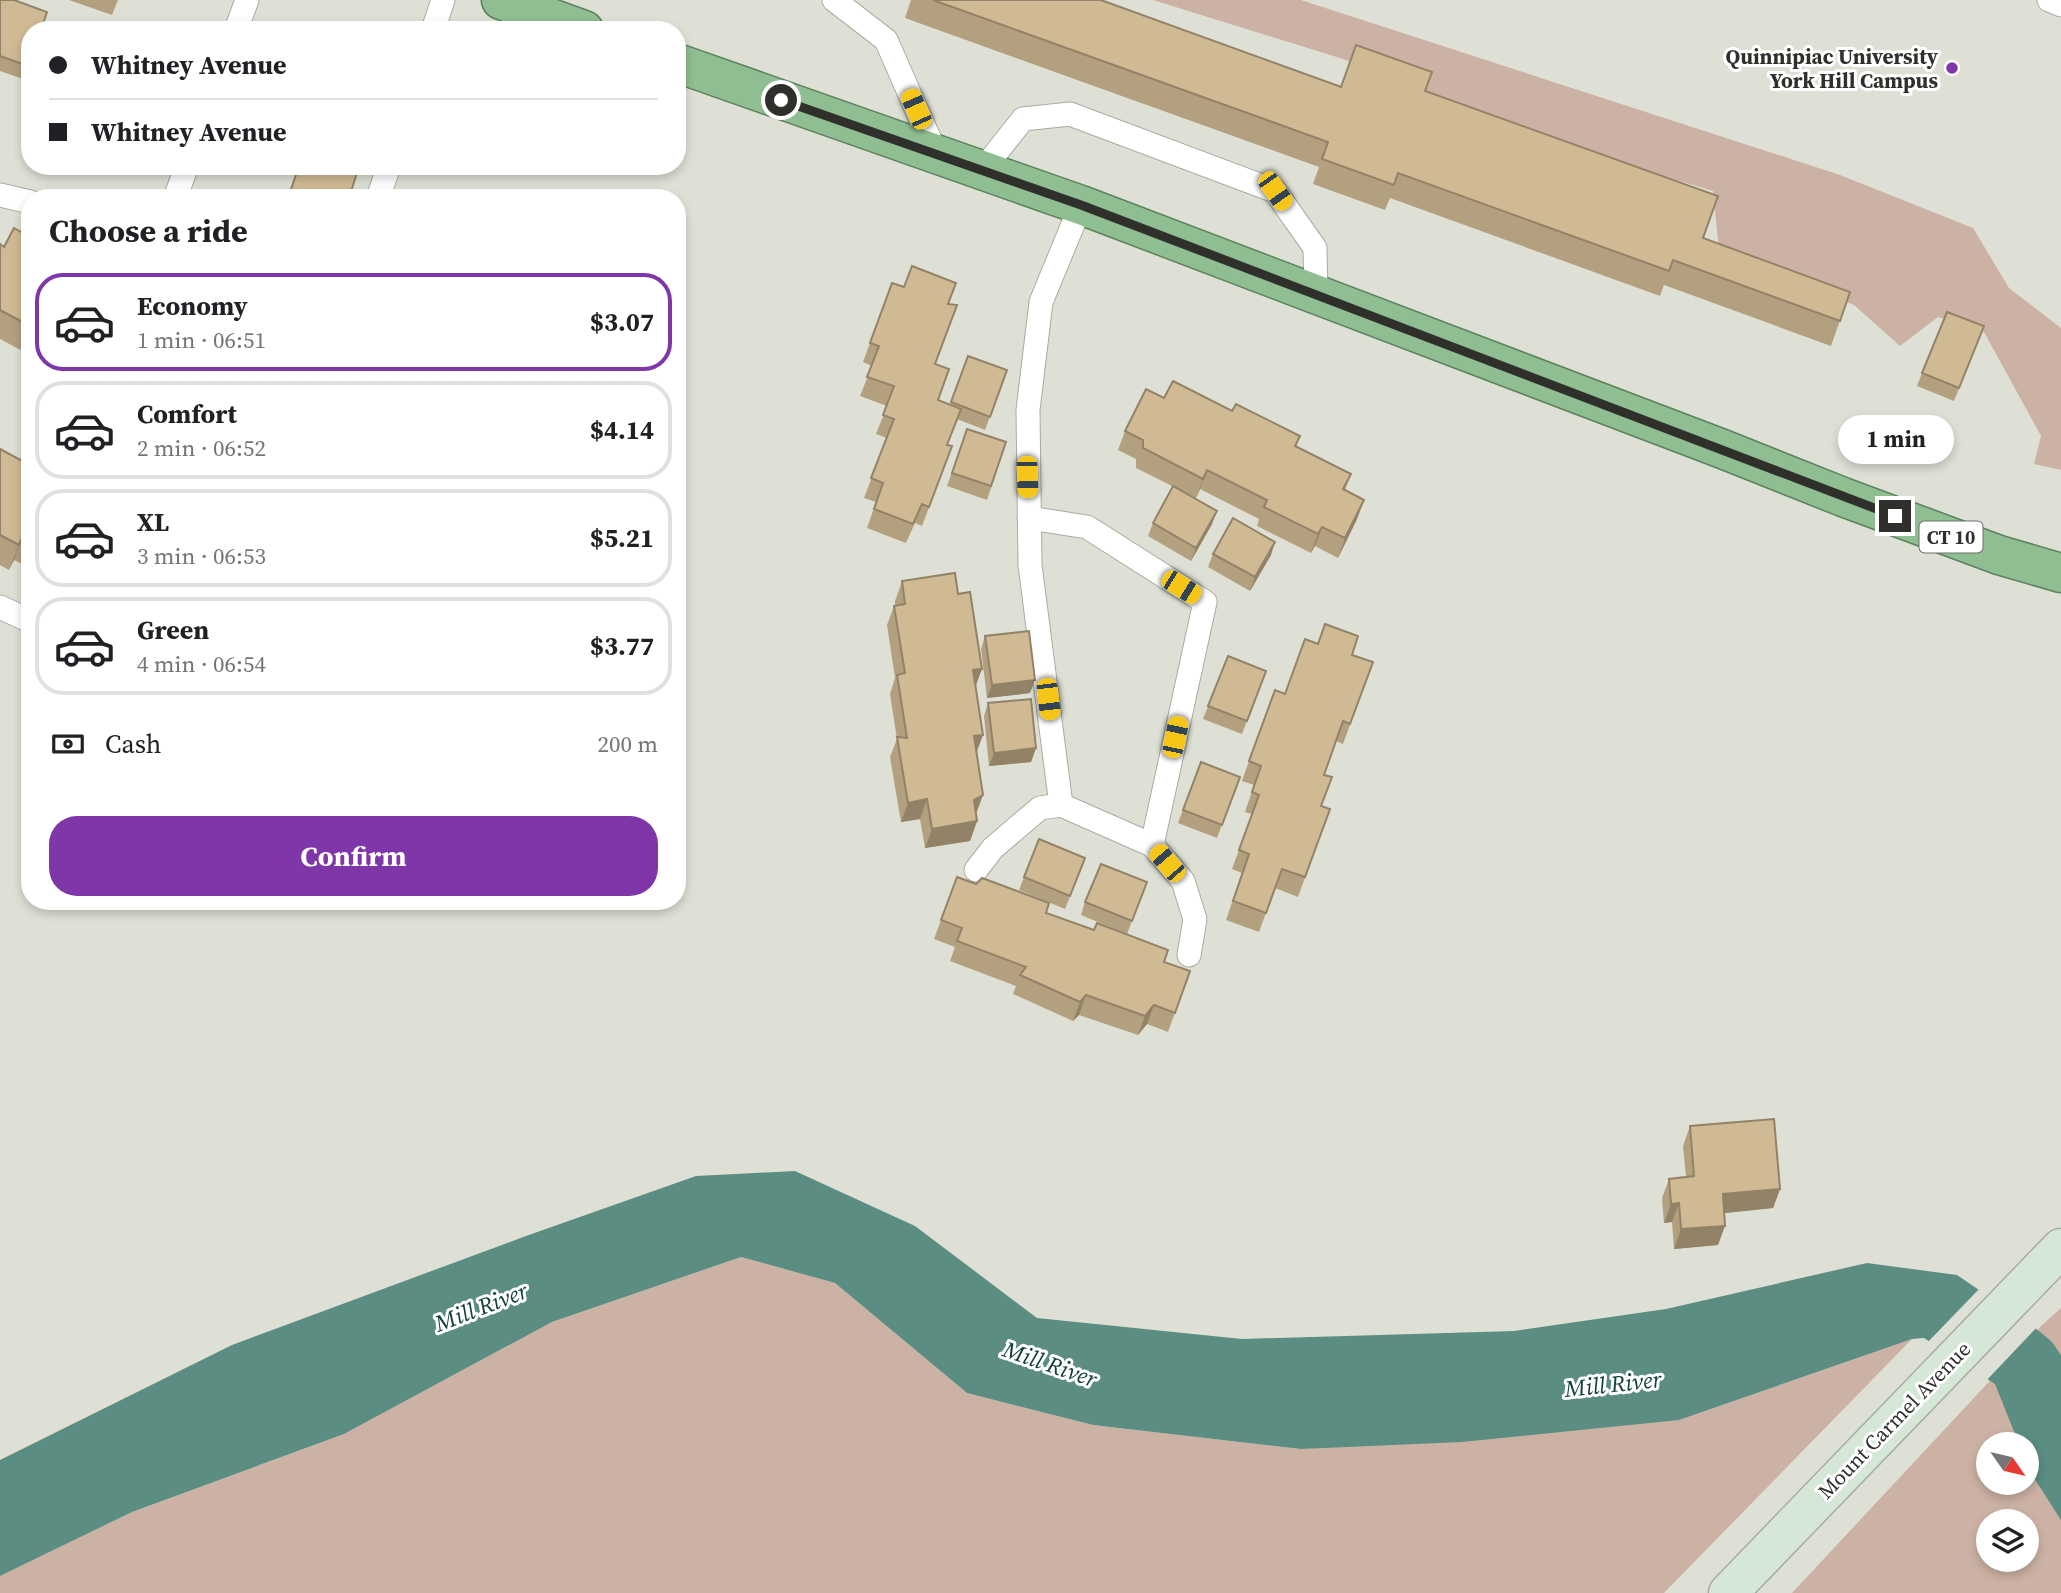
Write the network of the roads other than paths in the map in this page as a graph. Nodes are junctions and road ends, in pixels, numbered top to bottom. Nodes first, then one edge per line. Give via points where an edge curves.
1 (247, 0) edge
2 (443, 0) edge
3 (501, 0) edge
4 (834, 0) edge
5 (2049, 0) edge
6 (2061, 5) edge
7 (239, 21) edge
8 (436, 21) edge
9 (559, 21) edge
10 (686, 66) edge
11 (937, 156) junction
12 (981, 172) junction
13 (0, 195) edge
14 (21, 200) edge
15 (1081, 205) junction
16 (1316, 293) junction
17 (1029, 517) junction
18 (2061, 573) edge
19 (0, 607) edge
20 (21, 617) edge
21 (1061, 806) junction
22 (1152, 845) junction
23 (976, 870) dead end
24 (1189, 954) dead end
25 (2061, 1248) edge
26 (1728, 1593) edge

1 - 7 lane
2 - 8 lane
3 - 9 highway
4 - 11 lane via 886,40
5 - 6 lane
10 - 11 highway, CT 10
11 - 12 highway, CT 10
12 - 15 highway, CT 10
12 - 16 lane via 1023,119 1070,114 1275,191 1315,248
13 - 14 lane
15 - 16 highway, CT 10
15 - 17 lane via 1041,302 1028,410
16 - 18 highway, CT 10 via 1843,497
17 - 21 lane via 1030,565
17 - 22 lane via 1087,527 1205,602
19 - 20 lane
21 - 22 lane
21 - 23 lane via 1040,808 993,848
22 - 24 lane via 1183,881 1195,919
25 - 26 main road, Mount Carmel Avenue

